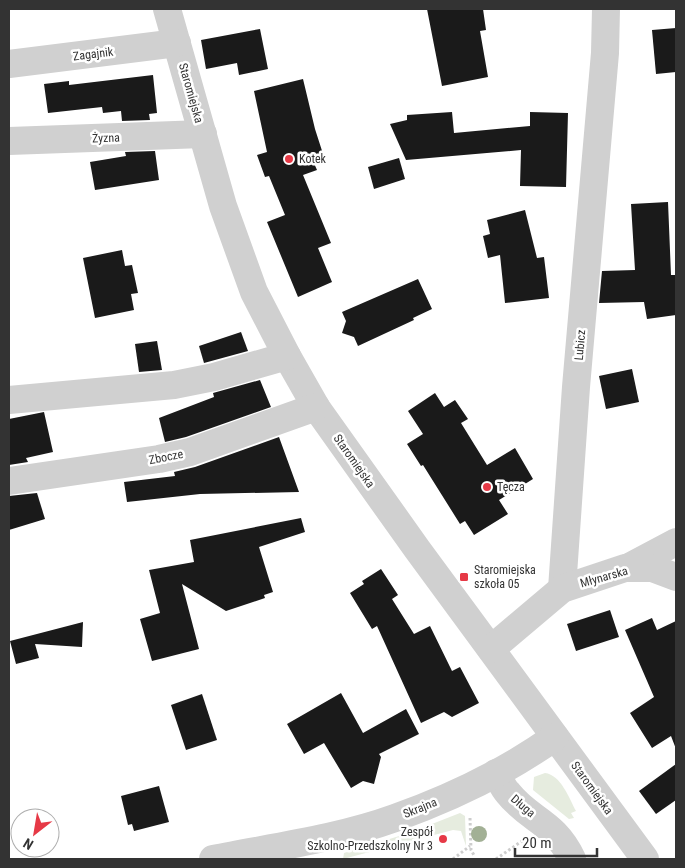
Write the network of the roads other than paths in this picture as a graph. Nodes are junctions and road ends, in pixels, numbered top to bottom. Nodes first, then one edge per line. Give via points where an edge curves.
1 (167, 9) edge
2 (606, 9) edge
3 (177, 44) junction
4 (9, 64) edge
5 (203, 134) junction
6 (9, 142) edge
7 (287, 356) junction
8 (9, 400) edge
9 (316, 407) junction
10 (9, 481) edge
11 (676, 542) edge
12 (625, 568) junction
13 (676, 577) edge
14 (562, 589) junction
15 (491, 649) junction
16 (555, 737) junction
17 (496, 774) junction
18 (213, 859) edge
19 (572, 859) edge
20 (644, 859) edge

1 - 3 street, Staromiejska
2 - 14 street, Lubicz
3 - 4 street, Zagajnik
3 - 5 street, Staromiejska
5 - 6 street, Żyzna
5 - 7 street, Staromiejska via 223,206 254,292
7 - 8 street via 174,386
7 - 9 street, Staromiejska
9 - 10 street, Zbocze via 190,452
9 - 15 street, Staromiejska
11 - 12 street
12 - 13 street, Młynarska via 652,568
12 - 14 street, Młynarska
14 - 15 street
15 - 16 street, Staromiejska
16 - 17 street, Skrajna
16 - 20 street, Staromiejska
17 - 18 street, Skrajna via 395,818 341,833
17 - 19 street, Długa via 508,794 564,842

